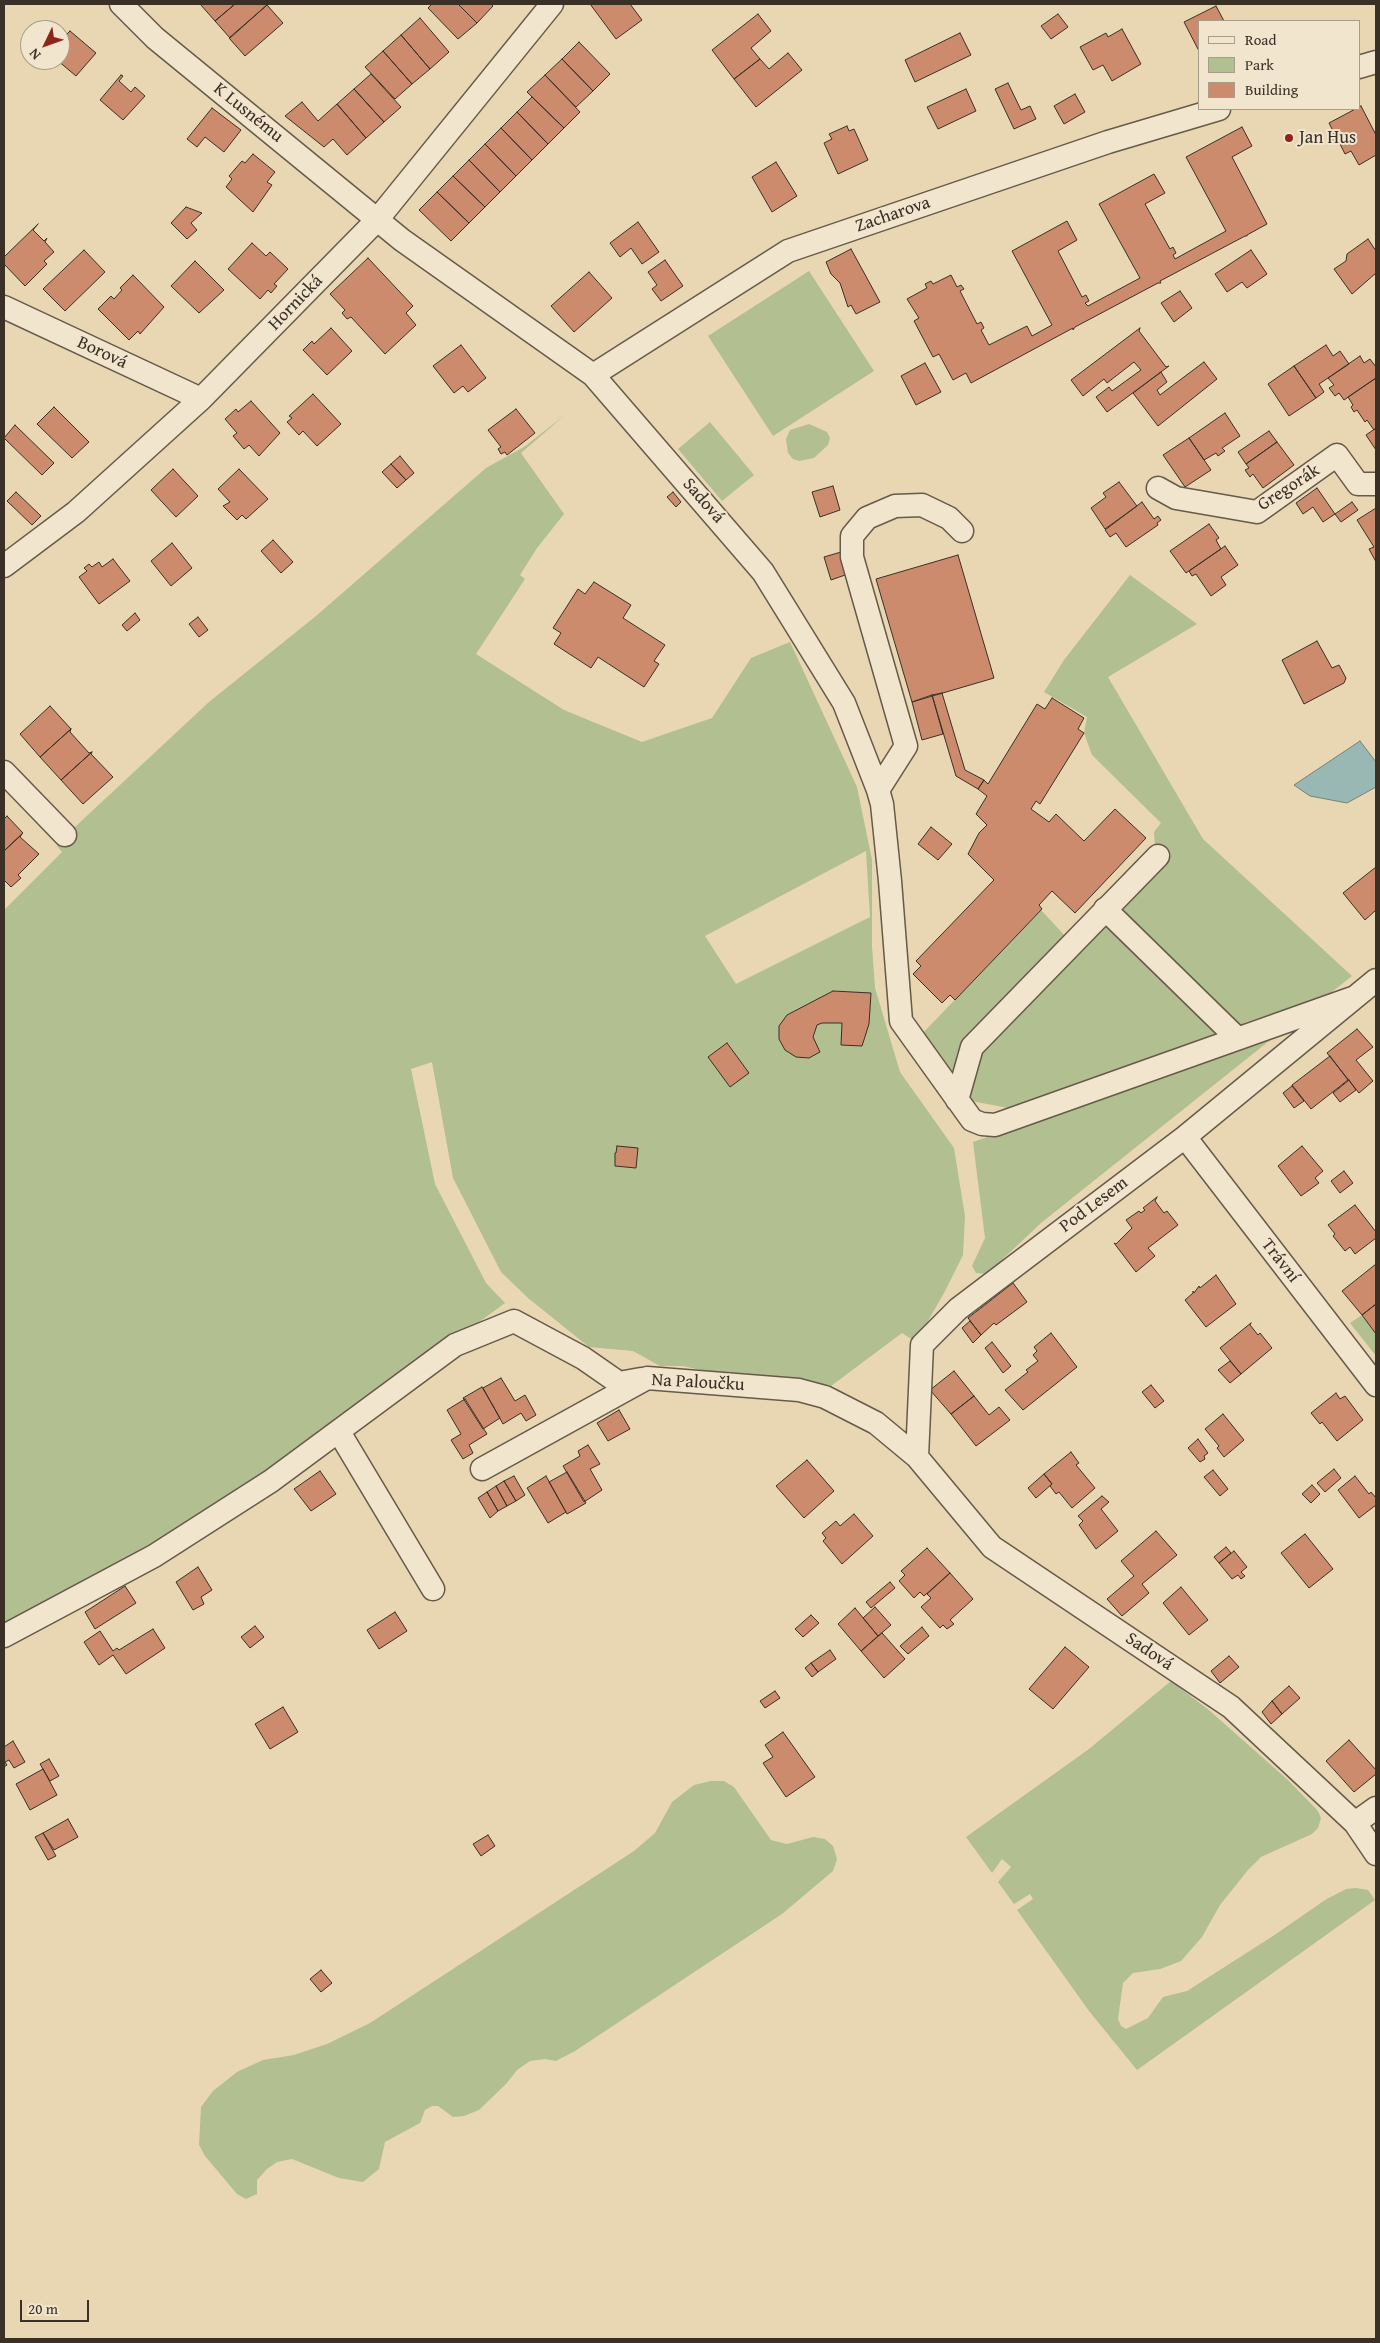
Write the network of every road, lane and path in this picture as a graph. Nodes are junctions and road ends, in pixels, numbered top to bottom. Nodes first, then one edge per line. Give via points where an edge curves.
1 (121, 4) edge
2 (552, 4) edge
3 (1376, 62) edge
4 (1360, 67) edge
5 (1216, 110) edge
6 (377, 220) junction
7 (4, 307) edge
8 (593, 375) junction
9 (201, 400) junction
10 (1376, 484) edge
11 (1158, 488) dead end
12 (962, 531) dead end
13 (4, 566) edge
14 (4, 772) edge
15 (878, 790) junction
16 (65, 835) dead end
17 (1158, 856) dead end
18 (1105, 909) junction
19 (1376, 980) edge
20 (1355, 997) junction
21 (1237, 1038) junction
22 (957, 1100) junction
23 (1185, 1137) junction
24 (647, 1378) junction
25 (1376, 1385) edge
26 (339, 1432) junction
27 (917, 1457) junction
28 (482, 1469) dead end
29 (433, 1589) dead end
30 (4, 1636) edge
31 (1376, 1808) edge
32 (1355, 1823) junction
33 (1376, 1854) edge

1 - 6 street, K Lusnému via 155,38
2 - 6 street, Hornická
3 - 4 street
5 - 8 street, Zacharova via 1108,142 788,251
6 - 8 street, Sadová
6 - 9 street, Hornická
7 - 9 street, Borová
8 - 15 street, Sadová via 763,572 844,703
9 - 13 street, Hornická via 76,512
10 - 11 street, Gregorák via 1358,484 1337,455 1258,512 1176,498
12 - 15 street via 949,518 922,505 896,506 866,518 852,536 852,557 906,746
14 - 16 street
15 - 22 street, Sadová via 890,881 901,1021
17 - 18 street
18 - 21 street
18 - 22 street via 972,1047
19 - 20 street, Pod Lesem
20 - 21 street, Pod Lesem
20 - 23 street, Pod Lesem
21 - 22 street, Pod Lesem via 995,1125 972,1120
23 - 25 street, Trávní
23 - 27 street, Pod Lesem via 958,1309 922,1345
24 - 26 street via 619,1383 583,1358 514,1321 455,1345
24 - 27 street, Na Paloučku via 798,1390 825,1397 876,1423
24 - 28 street, Na Paloučku
26 - 29 street
26 - 30 street via 271,1481 154,1556
27 - 32 street, Sadová via 992,1547 1230,1707
31 - 32 street
32 - 33 street, Sadová

